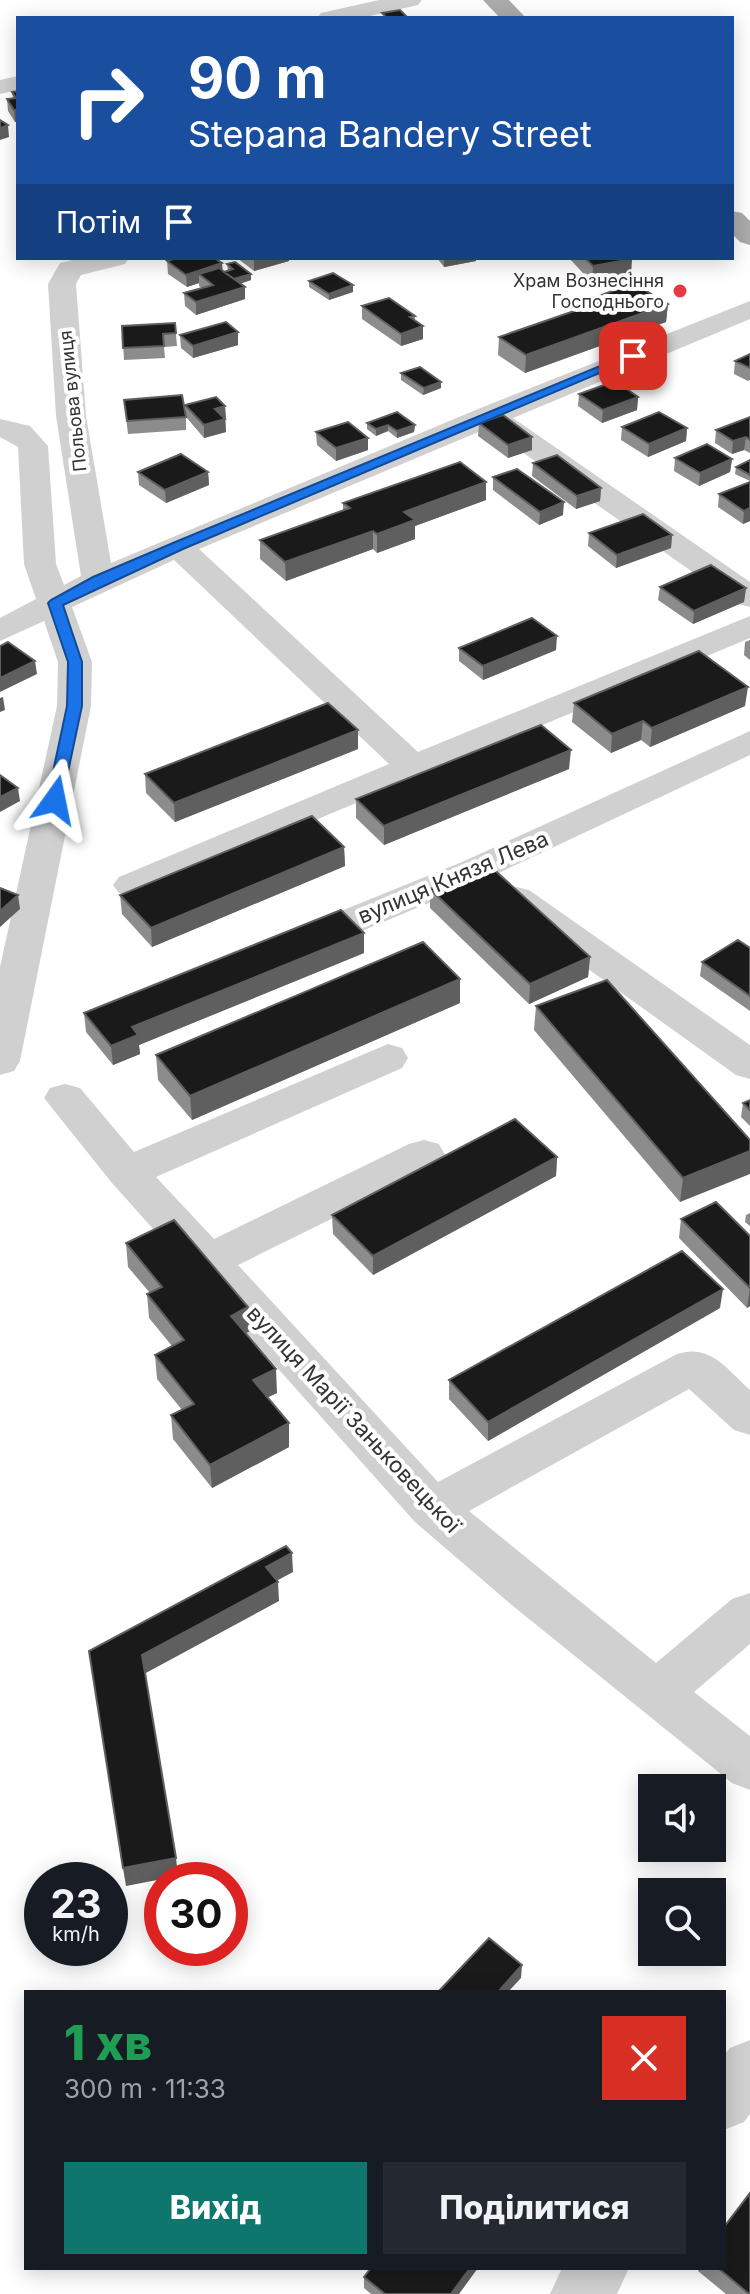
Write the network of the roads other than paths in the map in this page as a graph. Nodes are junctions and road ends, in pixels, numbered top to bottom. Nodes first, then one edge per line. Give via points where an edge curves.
1 (410, 0) edge
2 (495, 0) edge
3 (338, 16) edge
4 (512, 16) edge
5 (734, 221) edge
6 (750, 236) edge
7 (107, 260) edge
8 (750, 309) edge
9 (489, 415) junction
10 (0, 428) edge
11 (178, 546) junction
12 (98, 580) junction
13 (750, 597) edge
14 (56, 603) junction
15 (750, 626) edge
16 (0, 631) edge
17 (750, 742) edge
18 (414, 768) junction
19 (475, 870) junction
20 (132, 885) dead end
21 (269, 954) edge
22 (388, 1058) dead end
23 (0, 1061) edge
24 (750, 1065) edge
25 (65, 1098) dead end
26 (424, 1155) dead end
27 (127, 1172) junction
28 (207, 1261) junction
29 (750, 1417) edge
30 (432, 1508) junction
31 (750, 1614) edge
32 (657, 1693) junction
33 (750, 1767) edge
34 (750, 2067) edge
35 (726, 2099) edge
36 (598, 2270) edge
37 (580, 2294) edge

1 - 3 street
2 - 4 main road
5 - 6 main road
7 - 12 street, Польова вулиця via 70,269 62,284 71,416
8 - 9 street
9 - 11 street
9 - 13 street
10 - 14 street via 16,430 33,446 40,564
11 - 12 street
11 - 18 street
12 - 14 street
14 - 16 street
14 - 23 street via 75,662 74,706
15 - 18 street
17 - 19 street, вулиця Князя Лева
18 - 20 street
19 - 21 street, вулиця Князя Лева
19 - 24 street
22 - 27 street
25 - 27 street, вулиця Марії Заньковецької
26 - 28 street
27 - 28 street, вулиця Марії Заньковецької
28 - 30 street, вулиця Марії Заньковецької
29 - 30 street via 693,1366
30 - 32 street, вулиця Марії Заньковецької
31 - 32 street
32 - 33 street, вулиця Марії Заньковецької
34 - 35 street
36 - 37 street

